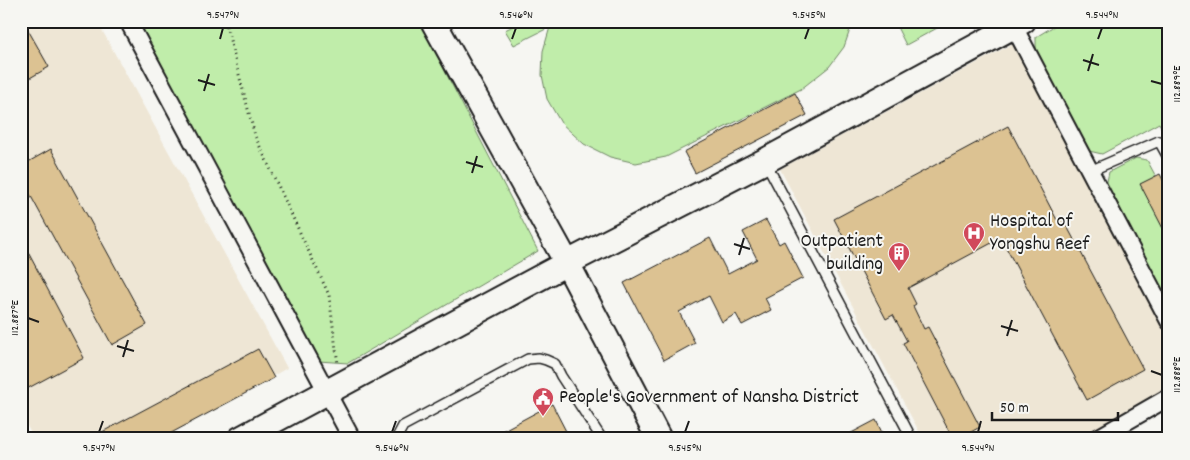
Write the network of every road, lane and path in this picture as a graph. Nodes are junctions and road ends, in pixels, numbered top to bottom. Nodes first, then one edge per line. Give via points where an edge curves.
1 (128, 21) edge
2 (225, 21) edge
3 (1016, 23) edge
4 (438, 25) edge
5 (1169, 159) edge
6 (765, 161) junction
7 (1090, 171) junction
8 (567, 263) junction
9 (1169, 321) edge
10 (334, 389) junction
11 (1169, 398) edge
12 (240, 439) edge
13 (352, 439) edge
14 (396, 439) edge
15 (602, 439) edge
16 (659, 439) edge
17 (912, 439) edge
18 (1096, 439) edge

1 - 10 street
2 - 10 path via 255,136 329,296
3 - 6 street
3 - 7 street
4 - 8 street
5 - 7 lane via 1159,141
6 - 8 street
6 - 17 lane
7 - 9 street
8 - 10 street
8 - 16 street
10 - 12 street
10 - 13 street
11 - 18 street
14 - 15 lane via 403,426 528,359 539,358 555,364

